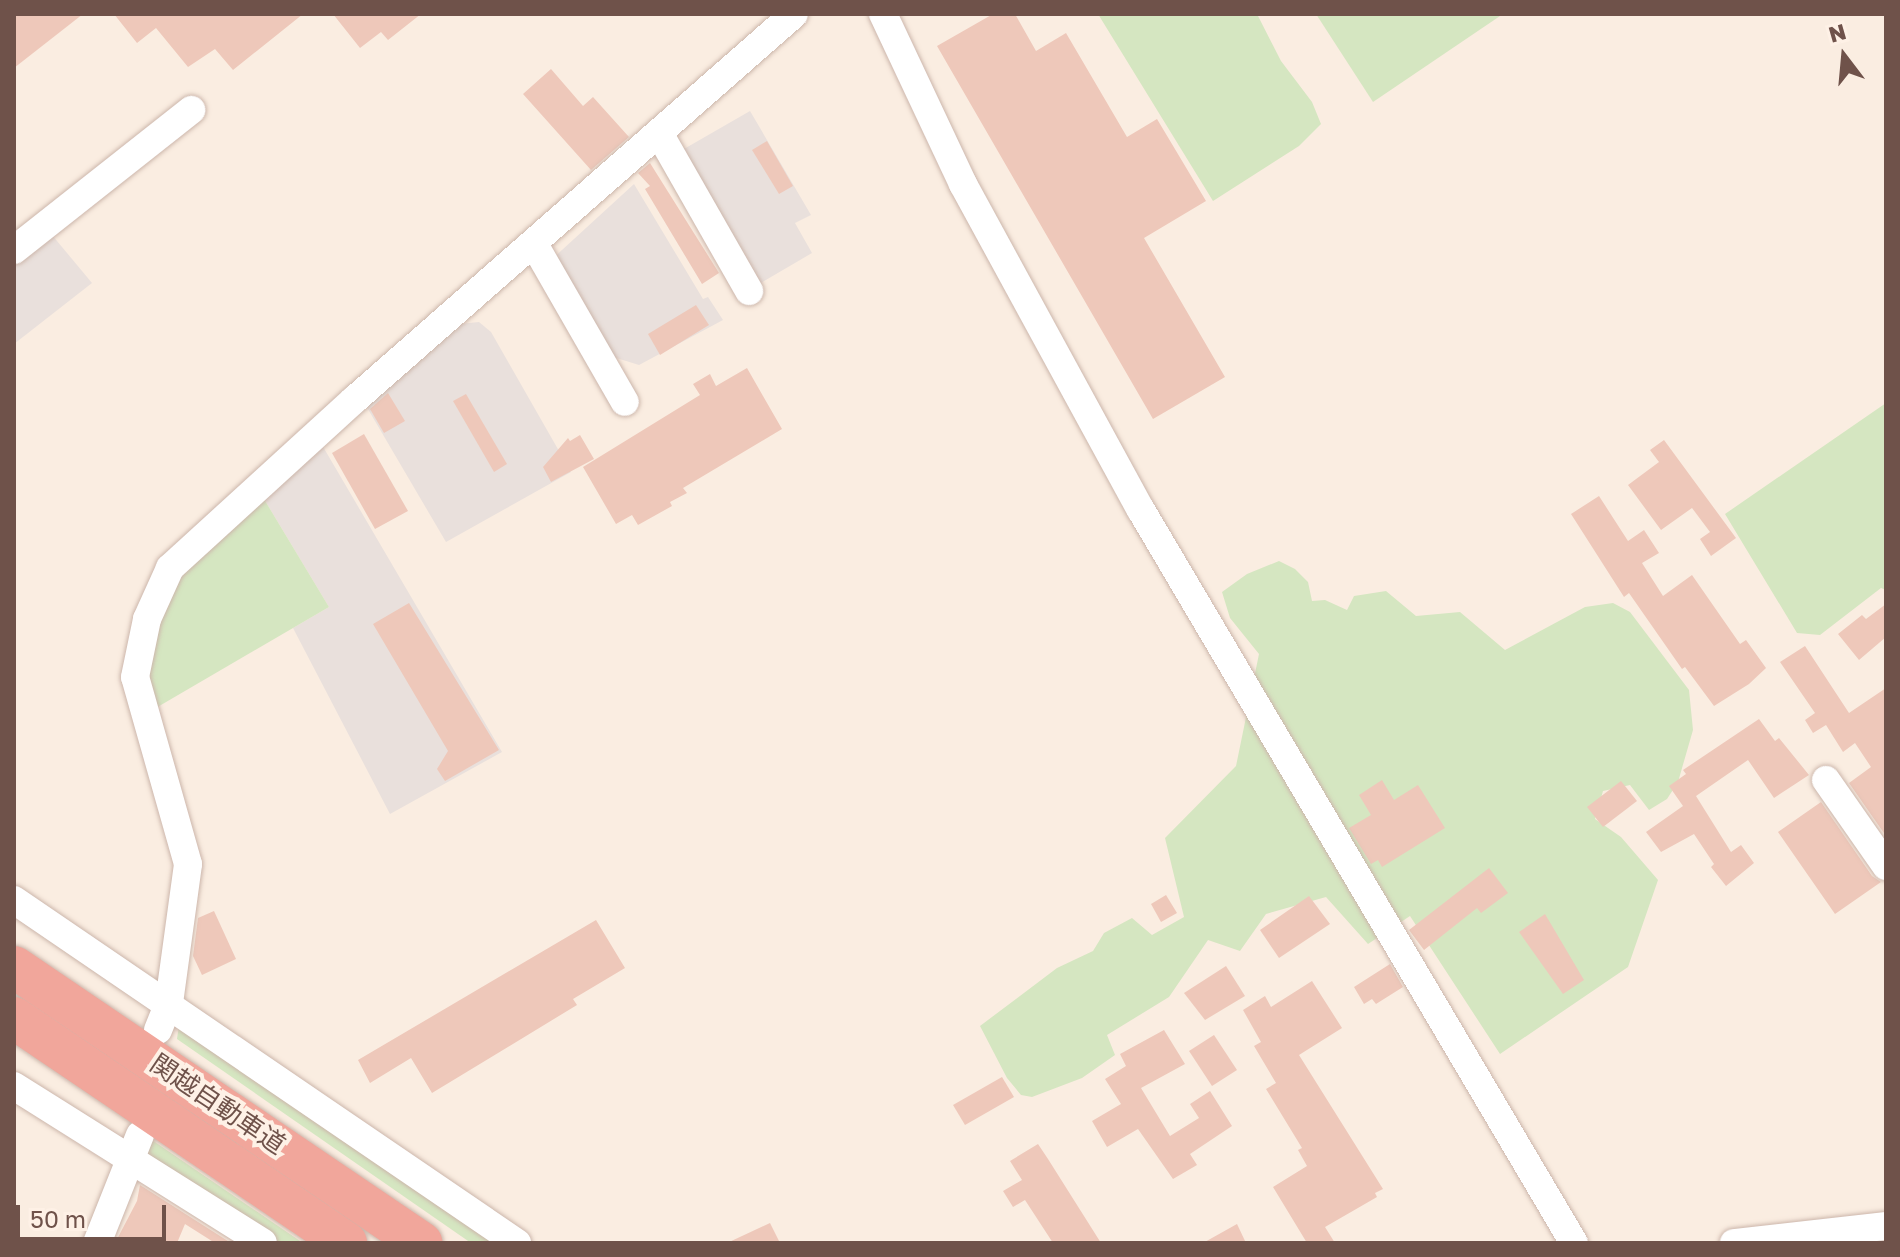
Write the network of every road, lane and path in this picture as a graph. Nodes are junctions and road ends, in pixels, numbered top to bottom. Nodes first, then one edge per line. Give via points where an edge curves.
1 (794, 14) edge
2 (883, 14) edge
3 (191, 110) dead end
4 (659, 133) junction
5 (534, 244) junction
6 (14, 250) edge
7 (749, 291) dead end
8 (625, 402) dead end
9 (1826, 780) dead end
10 (1886, 866) edge
11 (14, 900) edge
12 (14, 967) edge
13 (169, 1003) junction
14 (14, 1018) edge
15 (158, 1030) dead end
16 (14, 1086) edge
17 (134, 1147) junction
18 (1886, 1226) edge
19 (97, 1243) edge
20 (263, 1243) edge
21 (346, 1243) edge
22 (421, 1243) edge
23 (517, 1243) edge
24 (1574, 1243) edge
25 (1734, 1243) edge

1 - 4 street
2 - 24 street via 963,184 1141,510
3 - 6 street
4 - 5 street
4 - 7 street
5 - 8 street
5 - 13 street via 170,568 156,593 135,677 188,864
9 - 10 street
11 - 13 street
12 - 22 highway, 関越自動車道
13 - 15 street
13 - 23 street
14 - 21 highway, 関越自動車道
16 - 17 street
17 - 19 street
17 - 20 street
18 - 25 street

